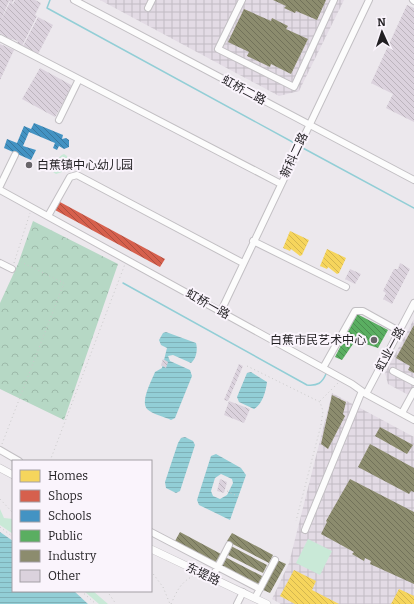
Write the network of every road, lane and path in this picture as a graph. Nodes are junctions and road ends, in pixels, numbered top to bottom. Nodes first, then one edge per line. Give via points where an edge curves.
1 (74, 0) edge
2 (152, 0) edge
3 (242, 0) edge
4 (334, 0) edge
5 (369, 0) edge
6 (148, 8) dead end
7 (0, 38) edge
8 (79, 79) junction
9 (59, 120) dead end
10 (309, 124) junction
11 (15, 155) dead end
12 (414, 180) edge
13 (281, 184) junction
14 (0, 186) edge
15 (0, 190) edge
16 (32, 208) junction
17 (48, 216) junction
18 (253, 242) junction
19 (127, 260) junction
20 (21, 262) dead end
21 (0, 263) edge
22 (243, 263) junction
23 (12, 269) joint
24 (346, 287) dead end
25 (414, 303) edge
26 (221, 311) junction
27 (399, 331) junction
28 (246, 366) dead end
29 (323, 368) junction
30 (393, 371) dead end
31 (341, 378) junction
32 (414, 382) edge
33 (414, 391) edge
34 (364, 392) junction
35 (320, 402) junction
36 (402, 413) junction
37 (414, 420) edge
38 (0, 449) edge
39 (17, 460) edge
40 (50, 460) edge
41 (0, 468) edge
42 (12, 474) edge
43 (227, 492) dead end
44 (241, 498) dead end
45 (0, 499) edge
46 (12, 512) edge
47 (296, 521) dead end
48 (0, 527) edge
49 (305, 530) dead end
50 (152, 533) edge
51 (12, 536) edge
52 (229, 545) dead end
53 (152, 549) edge
54 (274, 560) dead end
55 (218, 567) junction
56 (152, 572) edge
57 (194, 576) dead end
58 (212, 578) junction
59 (260, 589) junction
60 (82, 592) edge
61 (107, 592) edge
62 (243, 592) junction
63 (255, 598) junction
64 (96, 604) edge
65 (116, 604) edge
66 (170, 604) edge
67 (237, 604) edge
68 (267, 604) edge

1 - 10 street, 虹桥二路
2 - 6 street
3 - 4 street via 218,49 294,87
5 - 10 street, 新科二路
7 - 8 street
8 - 9 street
8 - 13 street
10 - 12 street, 虹桥二路
10 - 13 street, 新科二路
11 - 14 street
13 - 18 street, 新科二路
15 - 16 street, 虹桥一路
16 - 17 street, 虹桥一路
16 - 23 path
17 - 19 street, 虹桥一路
17 - 22 street via 69,179 77,175
18 - 22 street, 新科二路
18 - 24 street
19 - 26 street, 虹桥一路
19 - 40 path
20 - 38 path via 64,283
21 - 23 street
22 - 26 street, 新科二路
25 - 27 street, 虹业一路
26 - 29 street, 虹桥一路
27 - 29 street via 363,311 355,311
27 - 34 street, 虹业一路
28 - 35 path
29 - 31 street, 虹桥一路
30 - 32 street
31 - 34 street, 虹桥一路
31 - 35 path
33 - 36 street
34 - 36 street, 虹桥一路
34 - 49 street, 虹业一路
35 - 47 path via 323,411 321,425
36 - 37 street, 虹桥一路
38 - 39 street
41 - 42 main road
43 - 44 path
45 - 46 path
48 - 51 path
50 - 55 street
52 - 55 street
53 - 58 main road, 东堤路
54 - 59 street
55 - 58 street
55 - 59 street
56 - 66 path via 163,586
57 - 66 path via 178,587
58 - 62 main road, 东堤路
59 - 63 street
60 - 64 path
61 - 65 path
62 - 63 main road, 东堤路
62 - 67 street
63 - 68 main road, 东堤路

